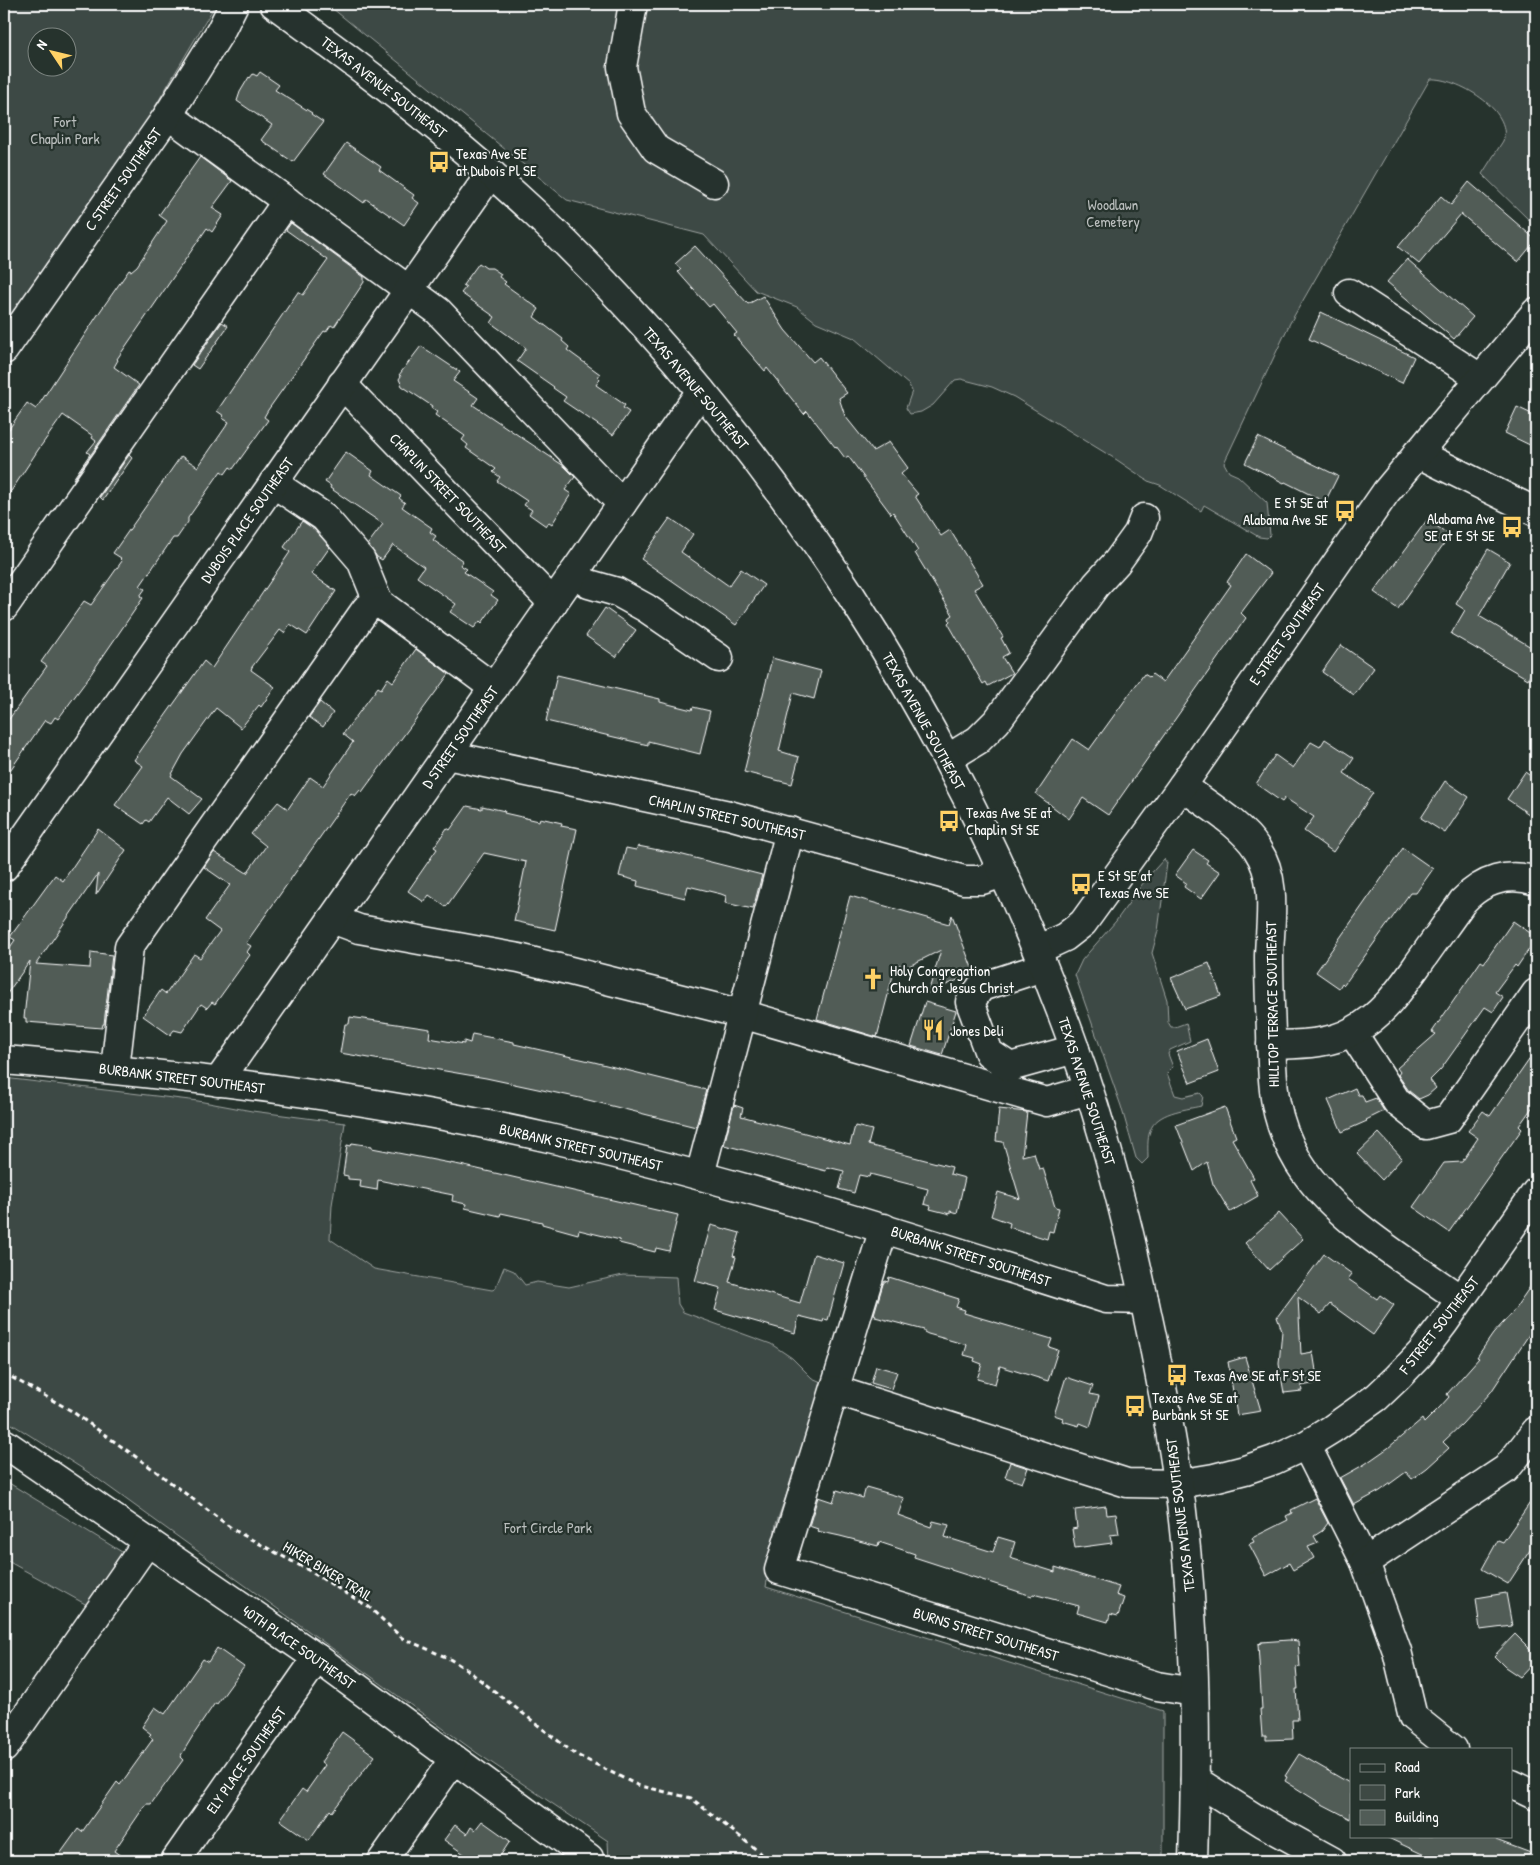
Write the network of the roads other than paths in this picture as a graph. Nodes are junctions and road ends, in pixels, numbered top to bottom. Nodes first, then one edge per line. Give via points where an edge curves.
1 (234, 4) edge
2 (274, 4) edge
3 (633, 4) edge
4 (168, 115) junction
5 (491, 173) junction
6 (714, 183) dead end
7 (287, 201) junction
8 (410, 289) junction
9 (1349, 293) dead end
10 (1536, 312) edge
11 (4, 350) edge
12 (1480, 378) junction
13 (342, 384) junction
14 (701, 391) junction
15 (1417, 454) junction
16 (272, 483) junction
17 (622, 504) junction
18 (1536, 512) edge
19 (1144, 518) dead end
20 (573, 574) junction
21 (378, 602) junction
22 (553, 602) junction
23 (4, 607) edge
24 (719, 658) dead end
25 (494, 688) junction
26 (447, 755) junction
27 (947, 759) junction
28 (1182, 786) junction
29 (790, 831) junction
30 (4, 868) edge
31 (1004, 873) junction
32 (1536, 881) edge
33 (332, 919) junction
34 (1040, 959) junction
35 (1536, 993) edge
36 (742, 1014) junction
37 (1352, 1032) junction
38 (1271, 1045) junction
39 (1074, 1049) junction
40 (4, 1060) edge
41 (115, 1069) junction
42 (218, 1082) junction
43 (1088, 1090) junction
44 (700, 1175) junction
45 (1536, 1192) edge
46 (884, 1228) junction
47 (1460, 1299) junction
48 (1144, 1300) junction
49 (834, 1390) junction
50 (1536, 1431) edge
51 (4, 1443) edge
52 (1306, 1445) junction
53 (1178, 1484) junction
54 (148, 1541) junction
55 (1365, 1562) junction
56 (317, 1658) junction
57 (1194, 1692) junction
58 (4, 1748) edge
59 (1452, 1748) edge
60 (454, 1759) junction
61 (1195, 1780) junction
62 (1512, 1784) edge
63 (1536, 1796) edge
64 (588, 1860) edge
65 (174, 1861) edge
66 (382, 1861) edge
67 (1193, 1861) edge
68 (1332, 1861) edge

1 - 4 street, C STREET SOUTHEAST
2 - 5 street, TEXAS AVENUE SOUTHEAST via 422,115
3 - 6 street via 622,67 631,113 656,149
4 - 7 street
4 - 11 street, C STREET SOUTHEAST
5 - 8 street, DUBOIS PLACE SOUTHEAST
5 - 14 street, TEXAS AVENUE SOUTHEAST via 589,268
7 - 8 street
7 - 23 street
8 - 13 street, DUBOIS PLACE SOUTHEAST
8 - 17 street via 438,310
9 - 12 street
10 - 12 street, E STREET SOUTHEAST
12 - 15 street, E STREET SOUTHEAST
13 - 16 street, DUBOIS PLACE SOUTHEAST
13 - 22 street, CHAPLIN STREET SOUTHEAST
14 - 17 street, D STREET SOUTHEAST
14 - 27 street, TEXAS AVENUE SOUTHEAST via 836,571 915,698
15 - 18 street
15 - 28 street, E STREET SOUTHEAST via 1386,492
16 - 21 street via 324,517 361,560
16 - 30 street, DUBOIS PLACE SOUTHEAST
17 - 20 street, D STREET SOUTHEAST
19 - 27 street via 1138,533 1096,585 998,721 978,740
20 - 22 street, D STREET SOUTHEAST
20 - 24 street via 646,608
21 - 25 street
21 - 41 street via 366,610 129,947
22 - 25 street, D STREET SOUTHEAST
25 - 26 street, D STREET SOUTHEAST
26 - 29 street, CHAPLIN STREET SOUTHEAST
26 - 33 street, D STREET SOUTHEAST
27 - 31 street, TEXAS AVENUE SOUTHEAST
28 - 34 street, E STREET SOUTHEAST via 1082,924
28 - 38 street, HILLTOP TERRACE SOUTHEAST via 1250,839 1268,870 1271,892
29 - 31 street, CHAPLIN STREET SOUTHEAST via 964,880 982,880
29 - 36 street
31 - 34 street, TEXAS AVENUE SOUTHEAST
32 - 37 street via 1521,877 1502,878 1469,894 1393,999
33 - 36 street via 359,929 519,958
33 - 42 street, D STREET SOUTHEAST
34 - 39 street, TEXAS AVENUE SOUTHEAST
34 - 39 street, E STREET SOUTHEAST via 981,987 970,1002 988,1052 1010,1067
35 - 37 street via 1448,1119 1426,1125 1397,1102
36 - 43 street via 1047,1102
36 - 44 street
37 - 38 street via 1313,1043
38 - 47 street, HILLTOP TERRACE SOUTHEAST via 1275,1103 1286,1138 1304,1170 1324,1195 1360,1228
39 - 43 street, TEXAS AVENUE SOUTHEAST
40 - 41 street, BURBANK STREET SOUTHEAST
41 - 42 street, BURBANK STREET SOUTHEAST
42 - 44 street, BURBANK STREET SOUTHEAST via 338,1098 469,1121
43 - 48 street, TEXAS AVENUE SOUTHEAST via 1116,1181
44 - 46 street, BURBANK STREET SOUTHEAST
45 - 47 street, F STREET SOUTHEAST
46 - 48 street, BURBANK STREET SOUTHEAST via 1106,1298
46 - 49 street
47 - 52 street, F STREET SOUTHEAST via 1421,1352 1397,1378 1351,1417
48 - 53 street, TEXAS AVENUE SOUTHEAST
49 - 53 street, F STREET SOUTHEAST via 1127,1483
49 - 57 street, BURNS STREET SOUTHEAST via 779,1570 1157,1686
50 - 55 street via 1506,1469
51 - 54 street, 40TH PLACE SOUTHEAST
52 - 53 street, F STREET SOUTHEAST via 1245,1470
52 - 55 street
53 - 57 street, TEXAS AVENUE SOUTHEAST via 1187,1560
54 - 56 street, 40TH PLACE SOUTHEAST
54 - 58 street
55 - 59 street via 1397,1651 1413,1717
56 - 60 street, 40TH PLACE SOUTHEAST
56 - 65 street, ELY PLACE SOUTHEAST
57 - 61 street, TEXAS AVENUE SOUTHEAST
60 - 64 street, 40TH PLACE SOUTHEAST
60 - 66 street
61 - 67 street, TEXAS AVENUE SOUTHEAST
61 - 68 street
62 - 63 street

